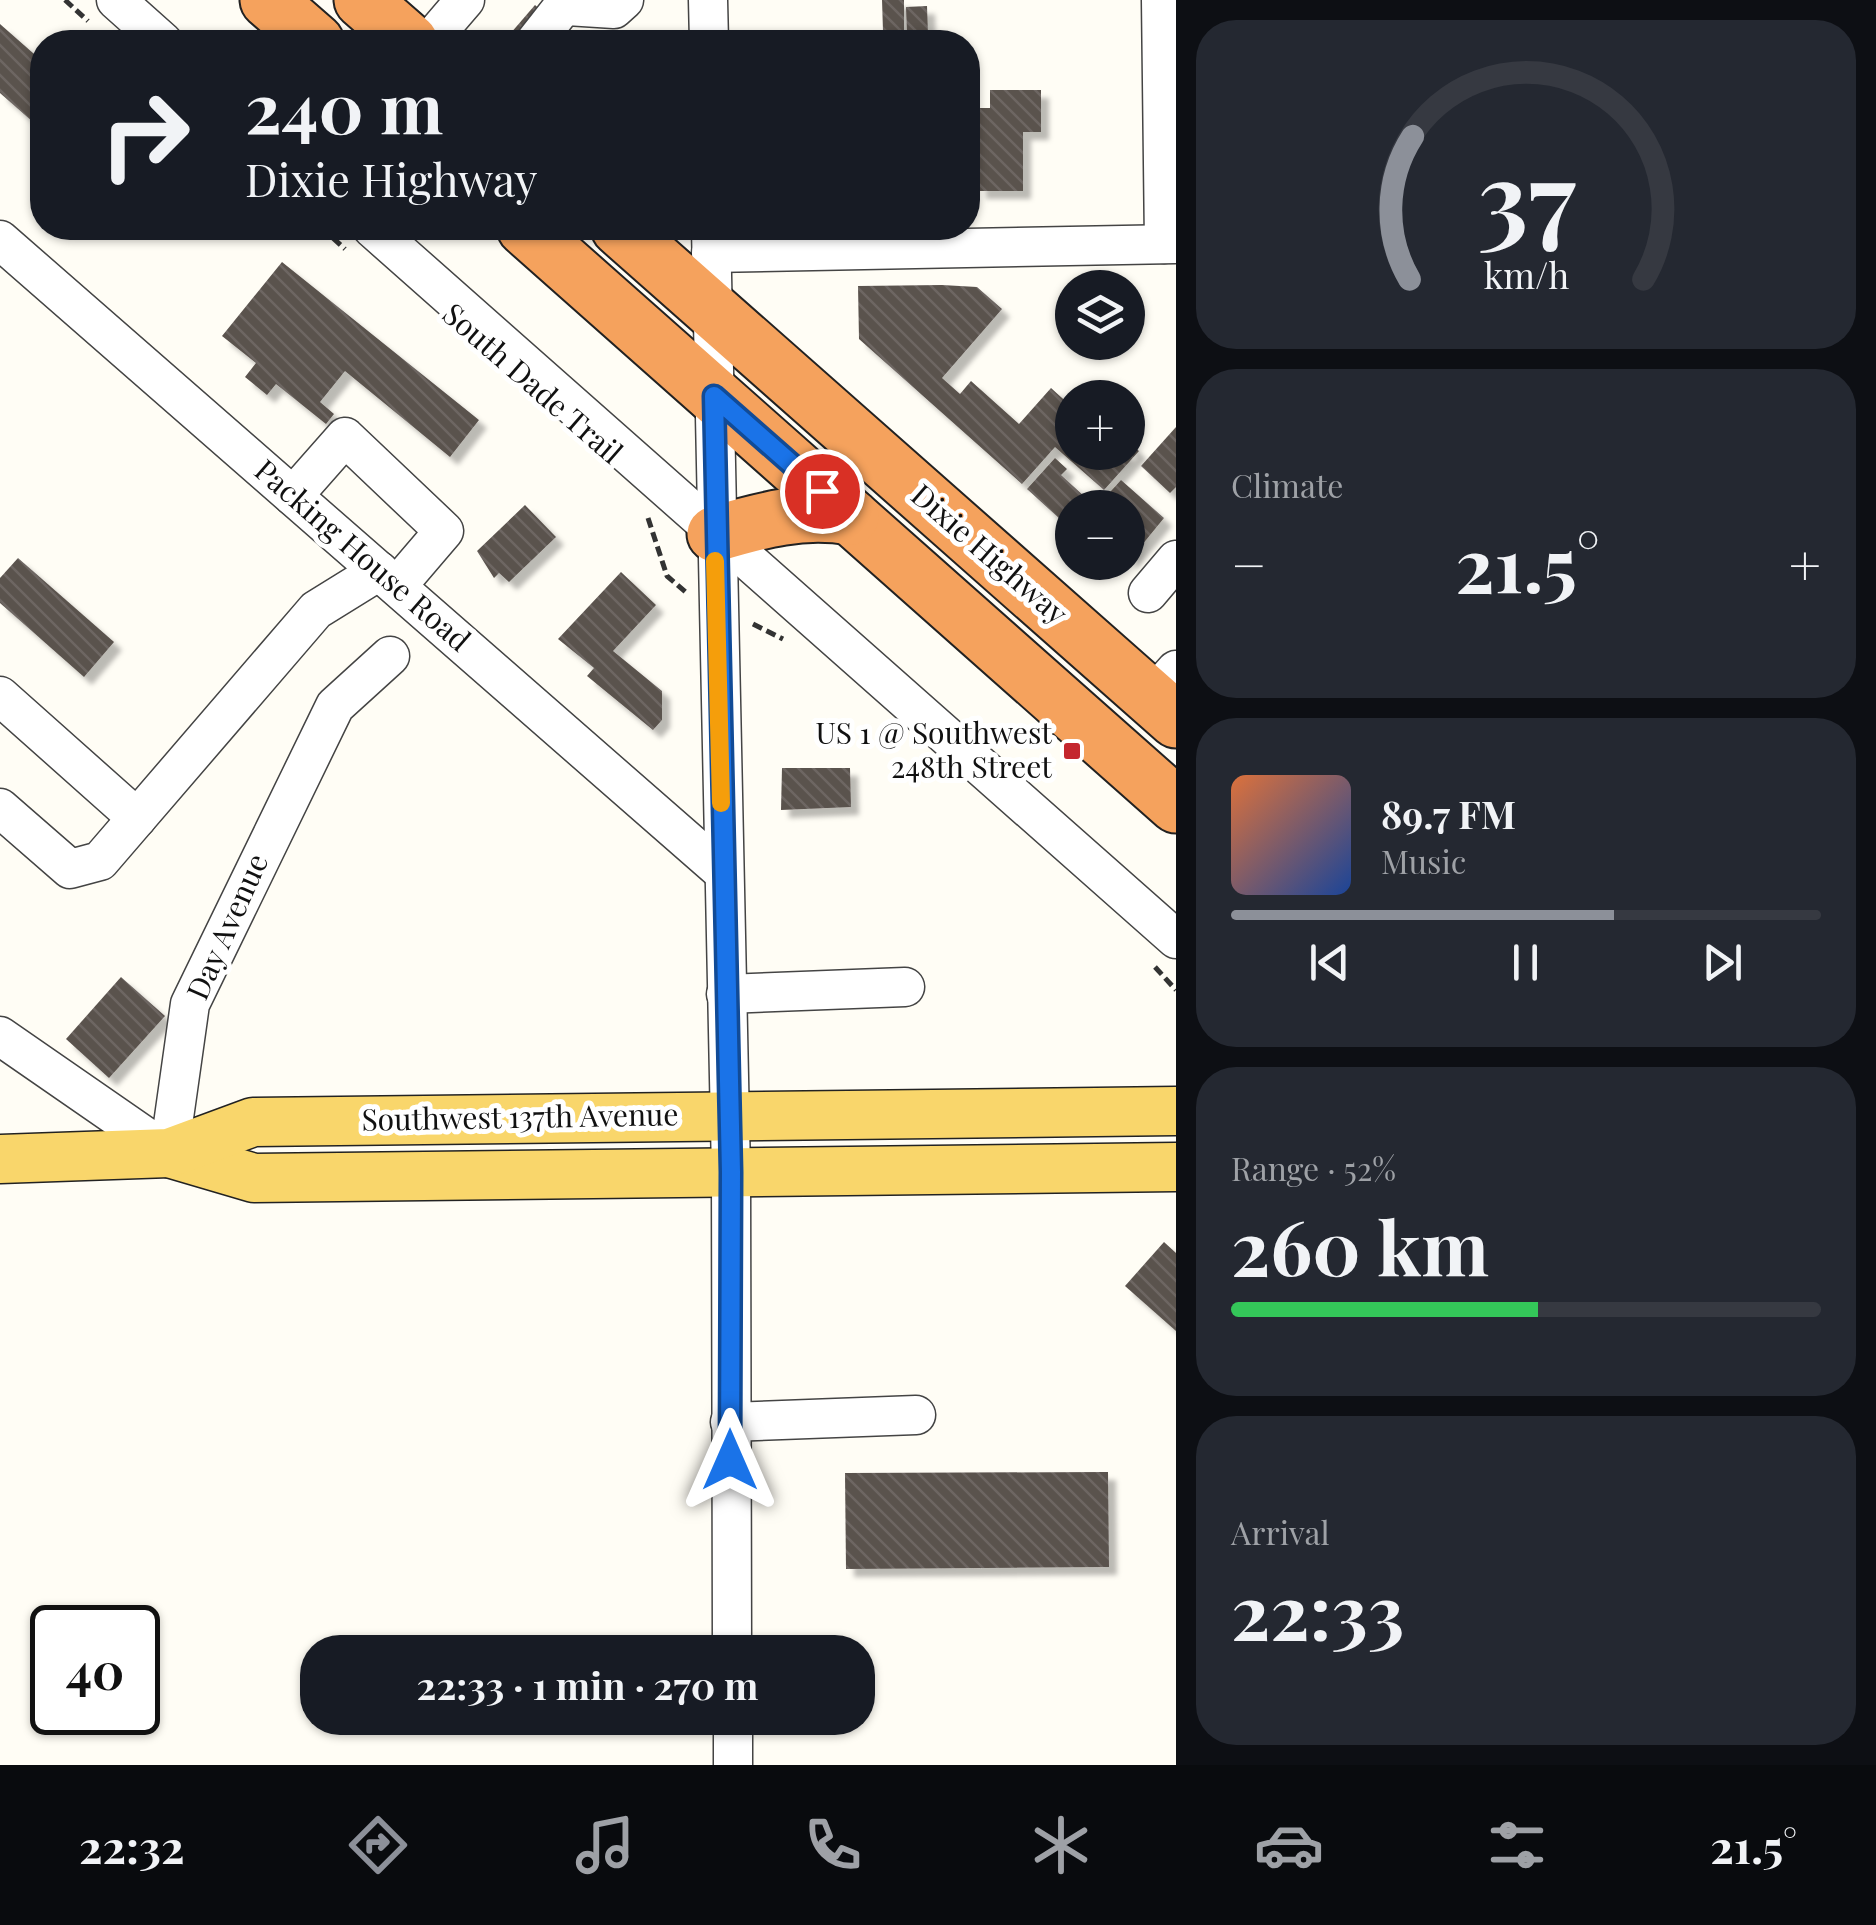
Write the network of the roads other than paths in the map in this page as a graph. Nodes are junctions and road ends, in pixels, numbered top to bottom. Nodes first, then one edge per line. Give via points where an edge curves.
1 (116, 0) edge
2 (268, 0) edge
3 (362, 0) edge
4 (465, 0) edge
5 (708, 0) edge
6 (1161, 0) edge
7 (568, 3) edge
8 (618, 17) edge
9 (150, 30) edge
10 (302, 30) edge
11 (396, 30) edge
12 (439, 30) edge
13 (545, 30) edge
14 (709, 30) edge
15 (361, 240) edge
16 (538, 240) edge
17 (633, 240) edge
18 (711, 240) edge
19 (1170, 244) edge
20 (6, 258) edge
21 (712, 310) junction
22 (714, 396) junction
23 (293, 496) junction
24 (851, 517) junction
25 (715, 534) junction
26 (1176, 560) edge
27 (388, 579) junction
28 (1148, 593) dead end
29 (390, 656) dead end
30 (0, 696) edge
31 (1168, 696) edge
32 (1176, 805) edge
33 (0, 808) edge
34 (137, 818) junction
35 (724, 872) junction
36 (1176, 939) edge
37 (905, 987) dead end
38 (726, 994) junction
39 (0, 1036) edge
40 (1176, 1111) edge
41 (729, 1116) junction
42 (169, 1153) junction
43 (0, 1160) edge
44 (1176, 1167) edge
45 (731, 1172) junction
46 (916, 1415) dead end
47 (730, 1422) junction
48 (732, 1635) edge
49 (733, 1735) edge
50 (733, 1765) edge

1 - 9 street
2 - 10 highway
3 - 11 highway
4 - 12 street
5 - 14 street
6 - 19 street
7 - 8 street
7 - 13 street
15 - 25 street
16 - 22 highway, Dixie Highway
17 - 21 highway, Dixie Highway
18 - 19 street
18 - 21 street
20 - 23 street, Packing House Road
21 - 22 street
21 - 31 highway, Dixie Highway
22 - 24 highway, Dixie Highway
22 - 25 street
23 - 27 street, Packing House Road
23 - 27 street via 345,438 444,531
24 - 25 highway via 771,517
24 - 32 highway, Dixie Highway
25 - 35 street
25 - 36 street
26 - 28 street
27 - 34 street via 316,610
27 - 35 street, Packing House Road
29 - 42 street, Day Avenue via 335,706 198,986
30 - 34 street
33 - 34 street via 70,869 100,861
35 - 38 street
37 - 38 street
38 - 41 street
39 - 42 street
40 - 41 main road, Southwest 137th Avenue
41 - 42 main road, Southwest 137th Avenue via 253,1122
41 - 45 street
42 - 43 main road, Southwest 137th Avenue
42 - 45 main road, Southwest 137th Avenue via 254,1178
44 - 45 main road, Southwest 137th Avenue
45 - 47 street
46 - 47 street
47 - 48 street
49 - 50 street

